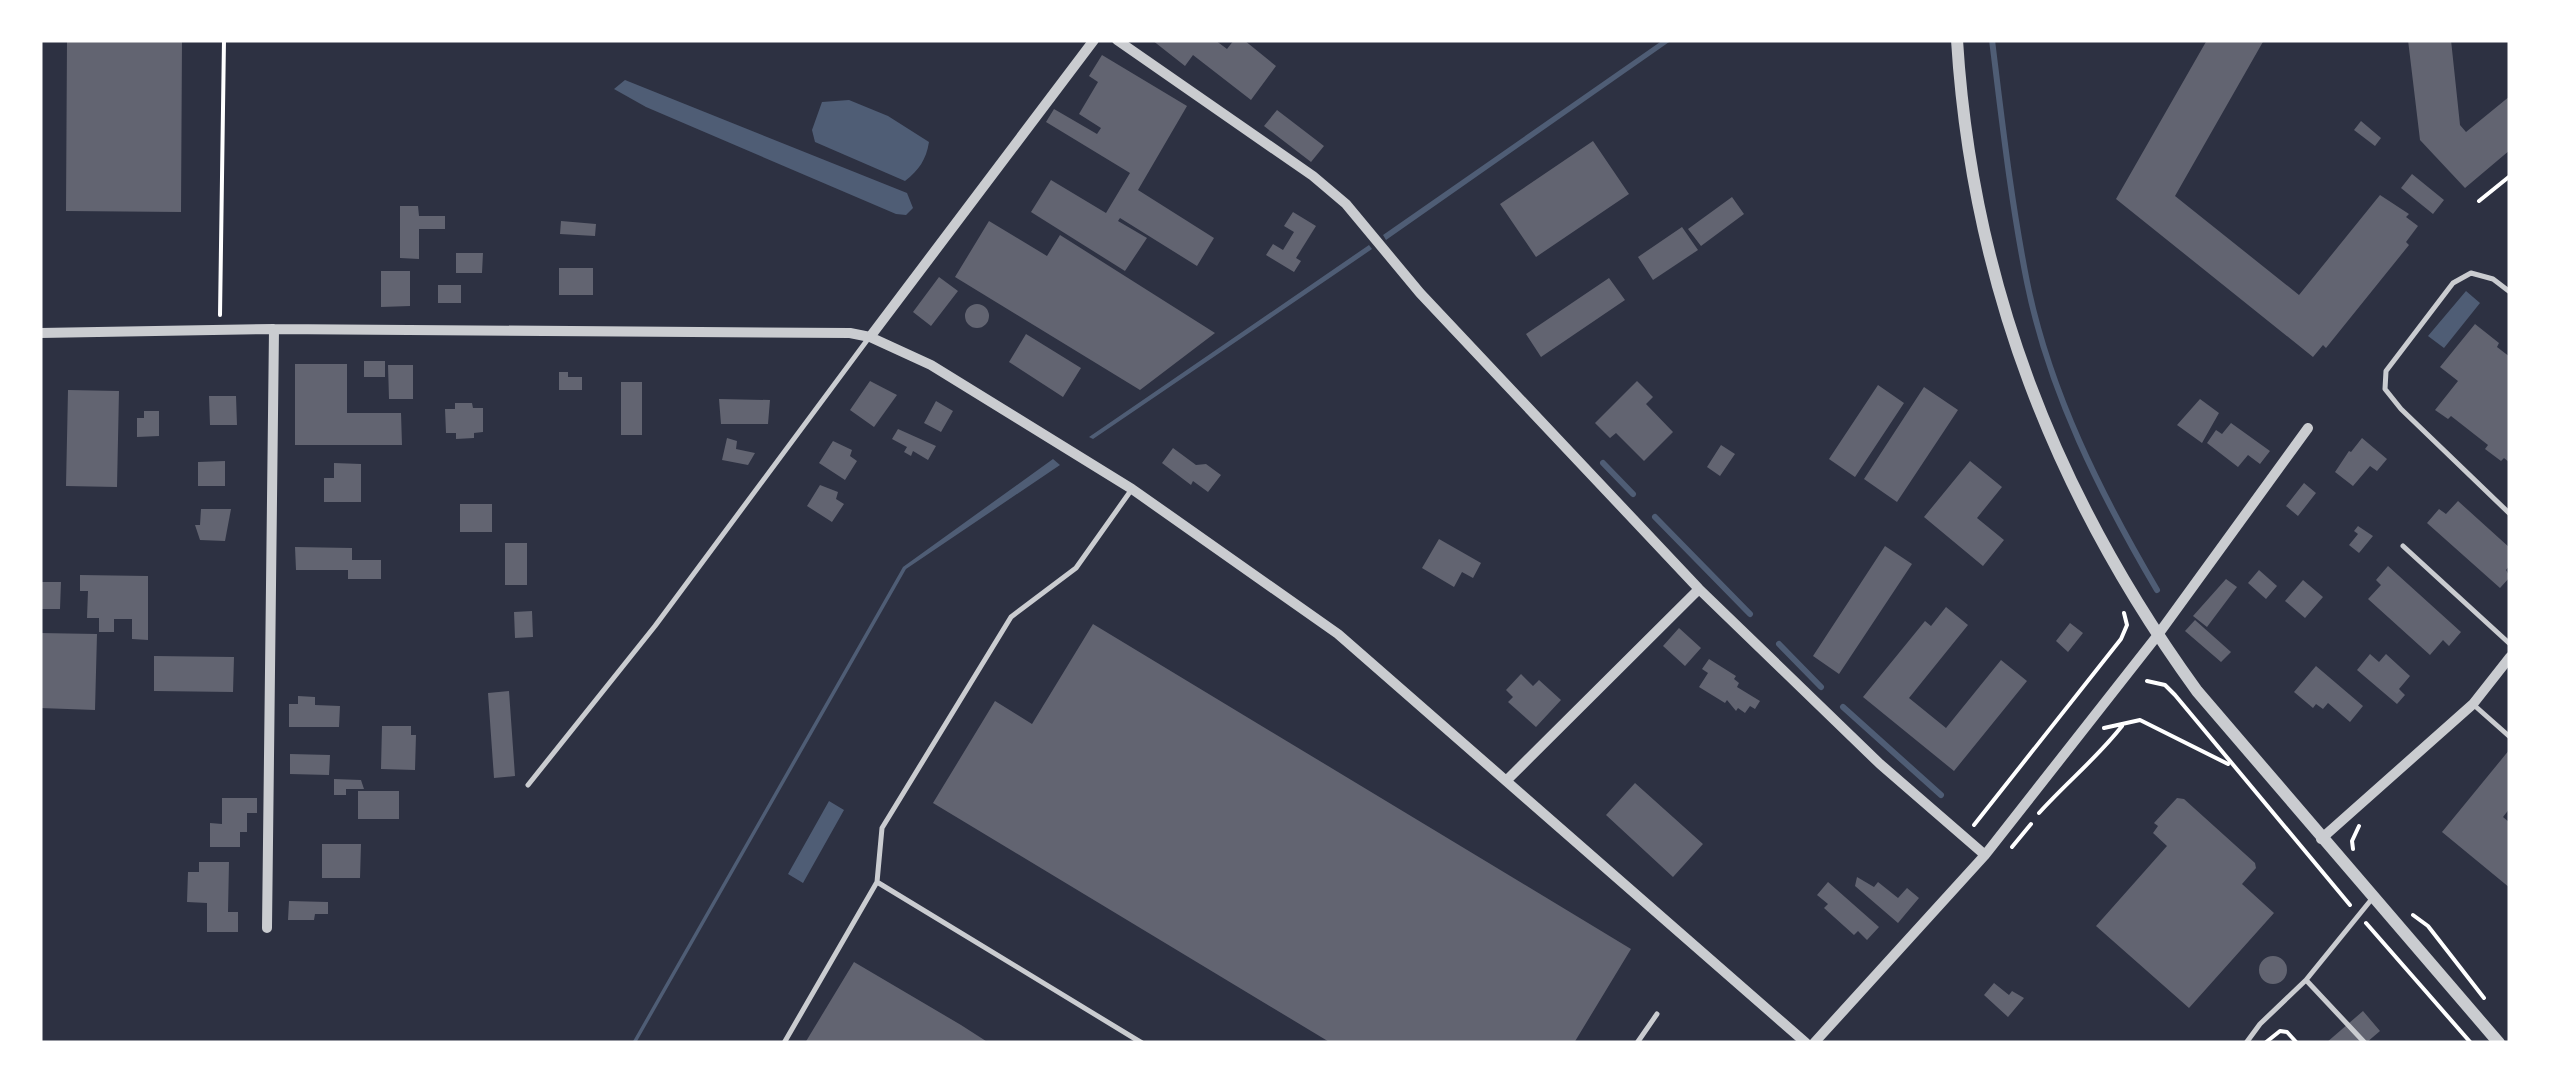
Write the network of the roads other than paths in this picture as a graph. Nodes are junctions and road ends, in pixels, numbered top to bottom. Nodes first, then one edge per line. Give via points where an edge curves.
1 (1094, 40) edge
2 (1117, 40) edge
3 (1957, 40) edge
4 (2510, 292) edge
5 (274, 329) junction
6 (40, 333) edge
7 (870, 337) junction
8 (2308, 428) dead end
9 (1132, 489) junction
10 (2510, 514) edge
11 (2403, 546) dead end
12 (1699, 589) junction
13 (2156, 636) junction
14 (2510, 644) edge
15 (2510, 658) edge
16 (2473, 704) junction
17 (2510, 737) edge
18 (1507, 780) junction
19 (528, 784) dead end
20 (2322, 839) junction
21 (1986, 855) junction
22 (877, 882) junction
23 (2373, 898) junction
24 (267, 928) dead end
25 (2306, 980) junction
26 (1657, 1014) dead end
27 (784, 1043) edge
28 (1142, 1043) edge
29 (1637, 1043) edge
30 (1806, 1043) edge
31 (1814, 1043) edge
32 (2246, 1043) edge
33 (2365, 1043) edge
34 (2499, 1043) edge

1 - 7 street
2 - 12 street via 1346,204
3 - 13 street via 1971,170 2012,340 2080,506
4 - 10 lane via 2471,273 2453,283 2386,371 2384,389
5 - 6 street
5 - 7 street
5 - 24 street
7 - 9 street via 931,365
7 - 19 lane
8 - 13 street
9 - 18 street via 1338,634
9 - 22 lane via 1076,568 1011,617 882,828
11 - 14 lane
12 - 18 street
12 - 21 street via 1880,764
13 - 20 street
13 - 21 street
15 - 16 street
16 - 17 lane
16 - 20 street
18 - 30 street
20 - 23 street
21 - 31 street
22 - 27 lane
22 - 28 lane
23 - 25 lane
23 - 34 street
25 - 32 lane
25 - 33 lane
26 - 29 lane

